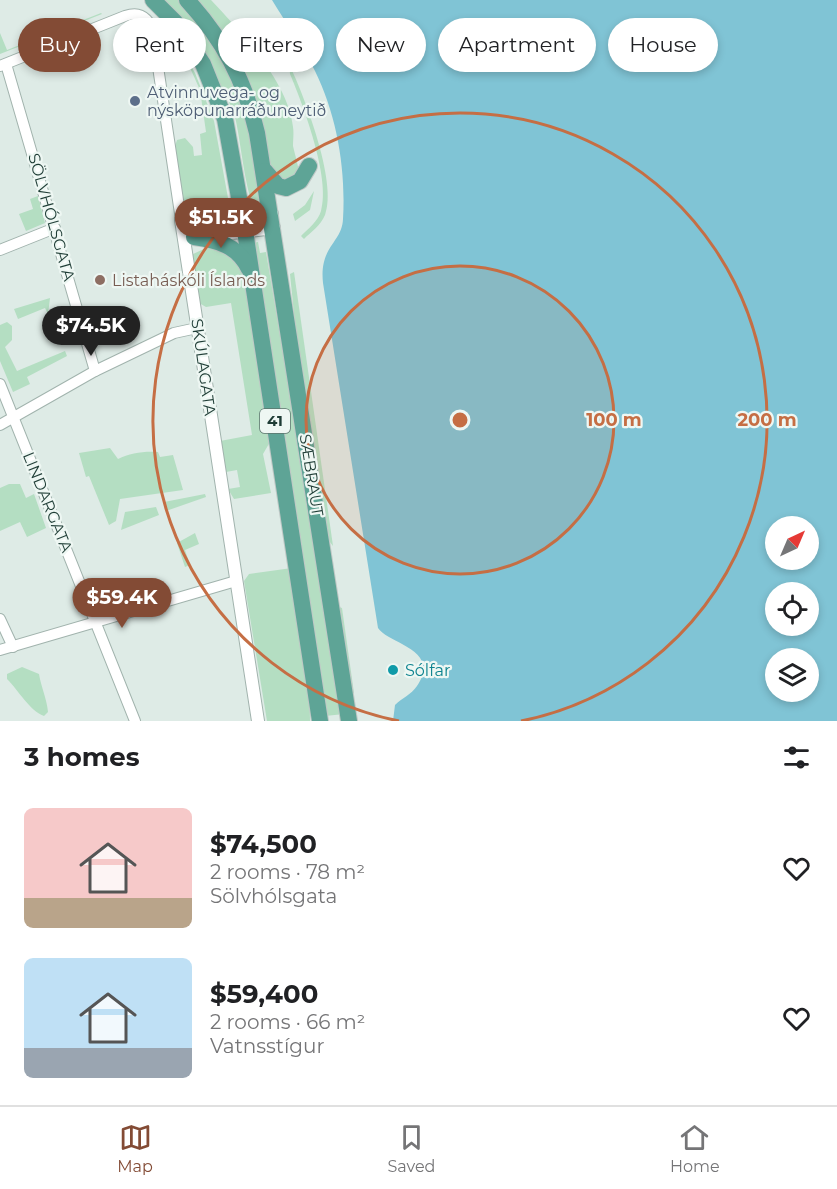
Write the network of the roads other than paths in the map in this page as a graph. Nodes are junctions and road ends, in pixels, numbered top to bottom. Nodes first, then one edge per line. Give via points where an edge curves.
1 (153, 0) edge
2 (187, 0) edge
3 (3, 65) edge
4 (309, 166) dead end
5 (264, 171) junction
6 (181, 220) junction
7 (273, 221) junction
8 (244, 224) junction
9 (55, 228) junction
10 (189, 238) junction
11 (0, 250) edge
12 (252, 276) junction
13 (197, 328) junction
14 (95, 371) junction
15 (0, 384) edge
16 (14, 417) junction
17 (0, 425) edge
18 (236, 581) junction
19 (0, 619) edge
20 (95, 622) junction
21 (13, 647) junction
22 (0, 650) edge
23 (135, 721) edge
24 (258, 721) edge
25 (320, 721) edge
26 (349, 721) edge

1 - 8 main road, SÆBRAUT via 189,41 212,83 225,119
2 - 5 main road, SÆBRAUT via 222,44 244,86
3 - 6 street, SKÚLAGATA via 125,16 143,16 152,27
3 - 9 street, SÖLVHÓLSGATA
4 - 5 main road via 300,181 286,188 278,186
5 - 7 main road, SÆBRAUT
6 - 8 street
6 - 10 street, SKÚLAGATA
7 - 8 street
7 - 26 main road, SÆBRAUT / 41
8 - 10 street
8 - 12 main road, SÆBRAUT / 41
9 - 11 street
9 - 14 street, SÖLVHÓLSGATA
10 - 12 main road via 230,247 242,257
10 - 13 street, SKÚLAGATA
12 - 25 main road, SÆBRAUT / 41
13 - 14 street via 174,333
13 - 18 street, SKÚLAGATA
14 - 16 street
15 - 16 street, LINDARGATA
16 - 17 street
16 - 20 street, LINDARGATA
18 - 20 street
18 - 24 street, SKÚLAGATA
19 - 21 street
20 - 21 street
20 - 23 street, LINDARGATA
21 - 22 street

